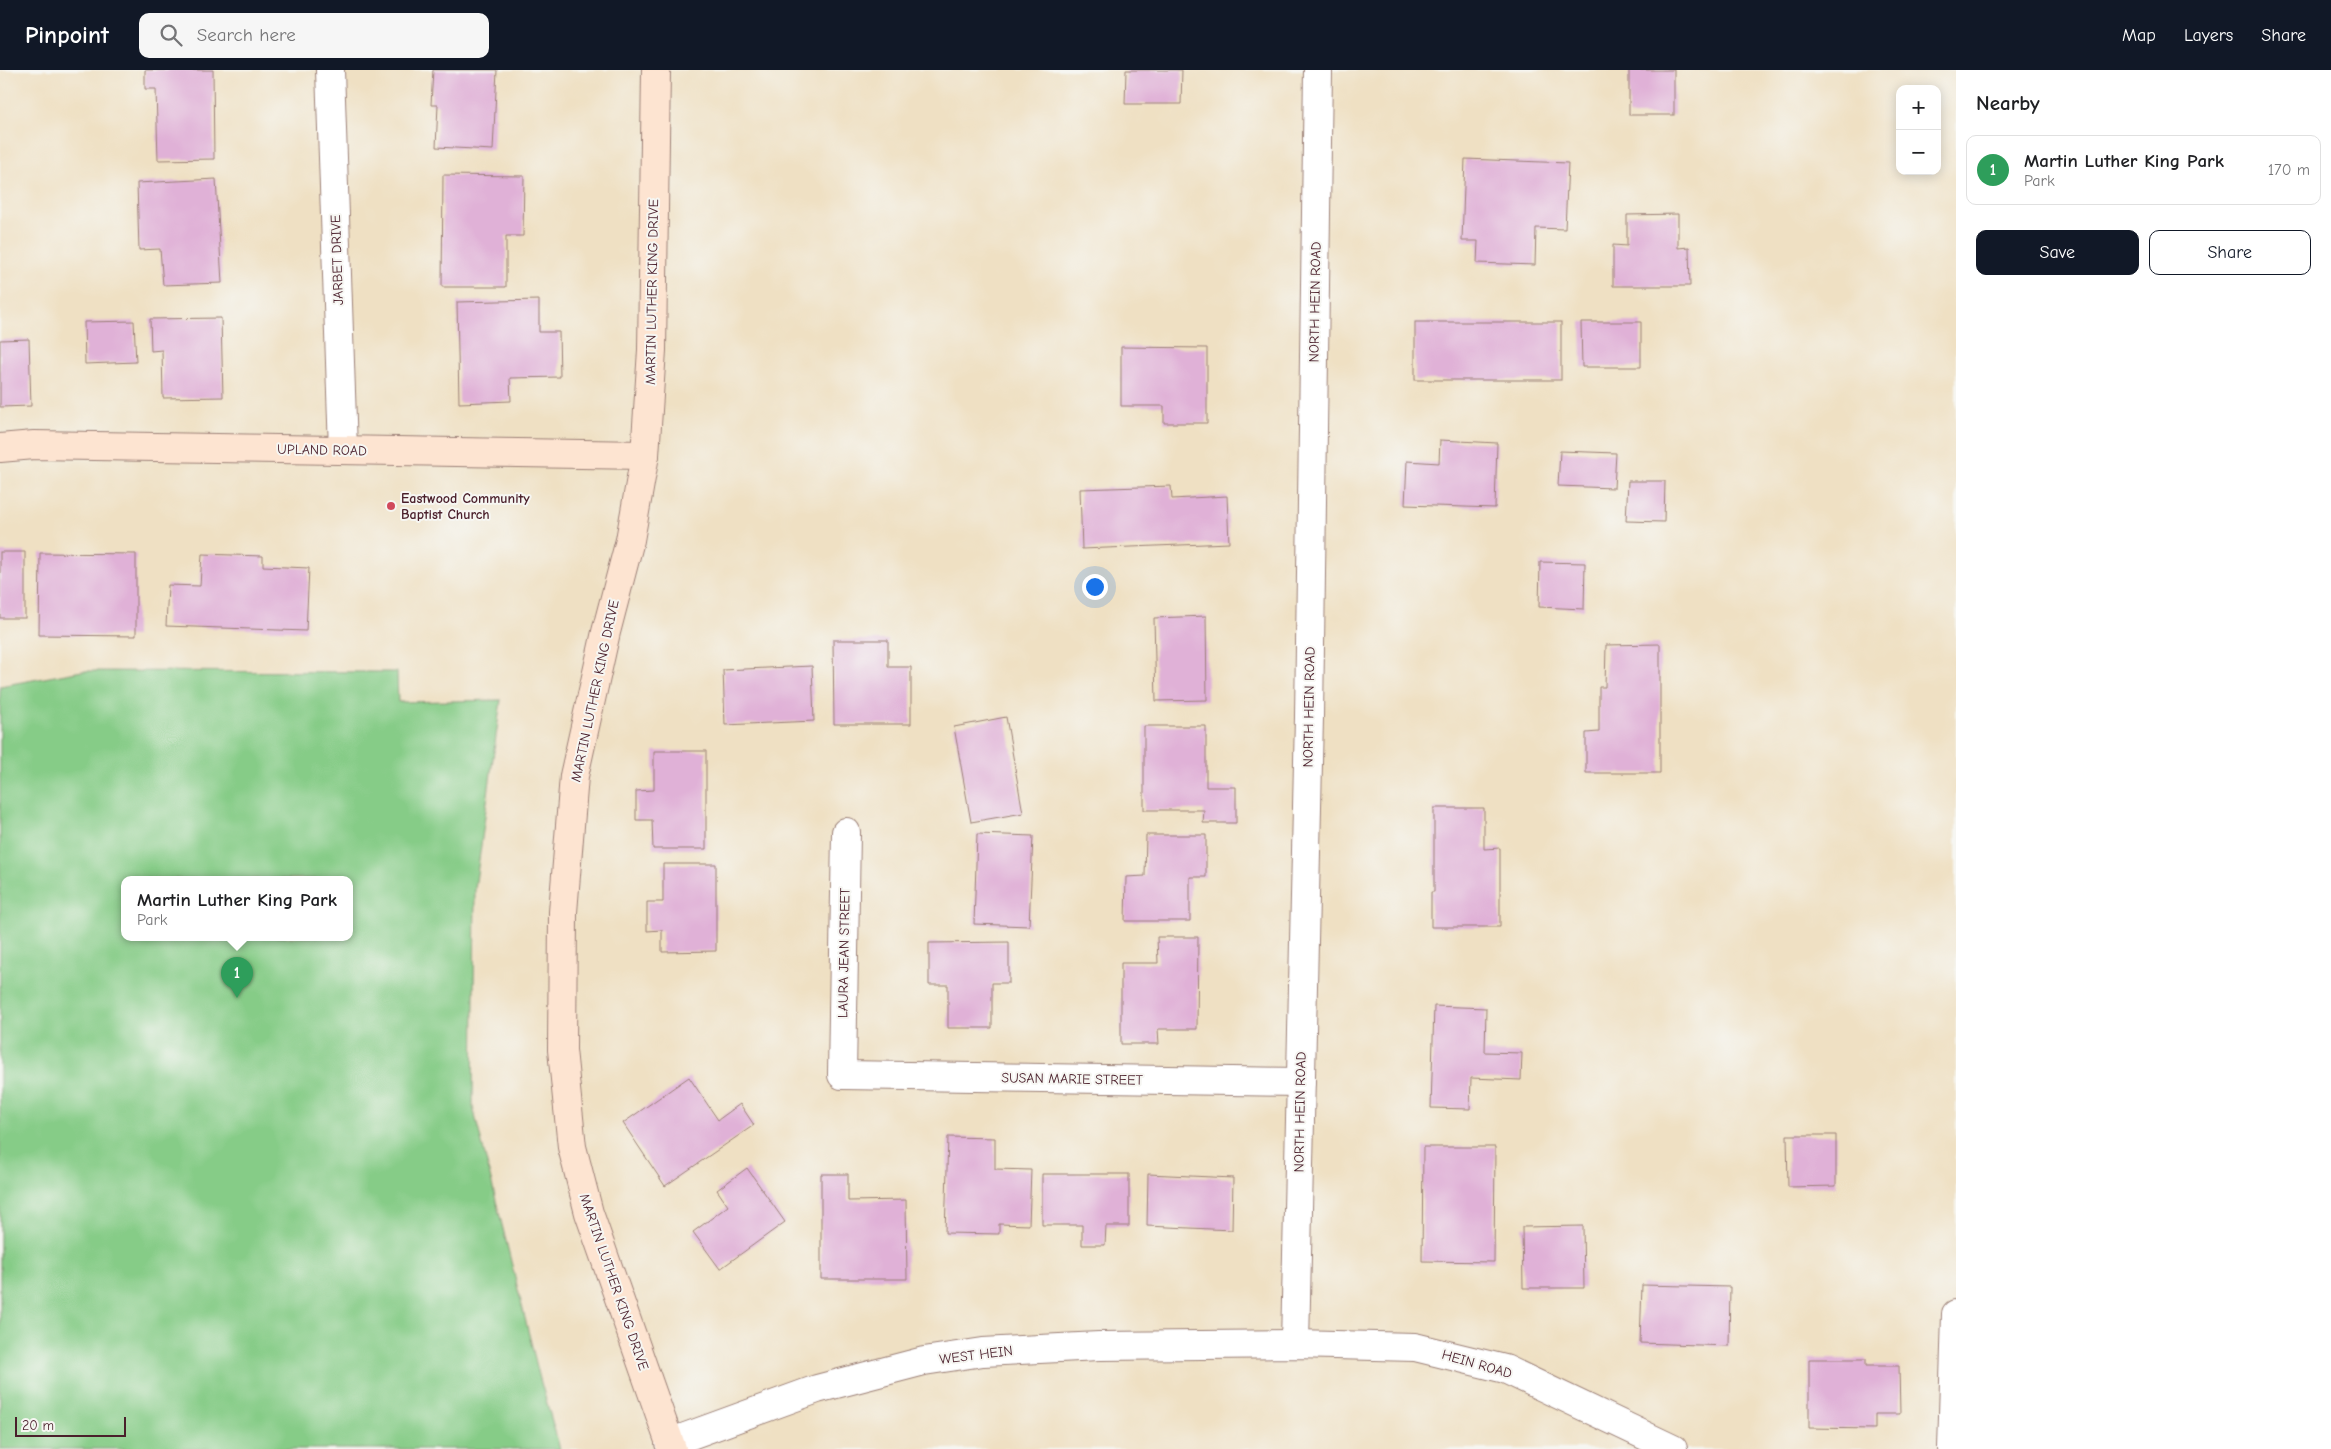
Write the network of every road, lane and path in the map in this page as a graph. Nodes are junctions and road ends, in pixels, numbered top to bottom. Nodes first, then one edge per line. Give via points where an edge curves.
1 (330, 70) edge
2 (656, 70) edge
3 (1318, 70) edge
4 (0, 448) edge
5 (343, 450) junction
6 (644, 455) junction
7 (846, 832) dead end
8 (842, 1075) joint
9 (1301, 1082) junction
10 (1956, 1314) edge
11 (1295, 1344) junction
12 (671, 1446) edge
13 (1673, 1449) edge
14 (1952, 1449) edge

1 - 5 street, JARBET DRIVE
2 - 6 main road, MARTIN LUTHER KING DRIVE via 652,350
3 - 9 street, NORTH HEIN ROAD
4 - 5 main road, UPLAND ROAD via 34,445
5 - 6 main road, UPLAND ROAD
6 - 12 main road, MARTIN LUTHER KING DRIVE via 630,540 574,776 563,912 562,1050 572,1147 588,1214
7 - 8 street, LAURA JEAN STREET
8 - 9 street, SUSAN MARIE STREET
9 - 11 street, NORTH HEIN ROAD
10 - 14 street
11 - 12 street, WEST HEIN via 1099,1346 983,1352 924,1362 817,1390
11 - 13 street, HEIN ROAD via 1415,1347 1505,1370

